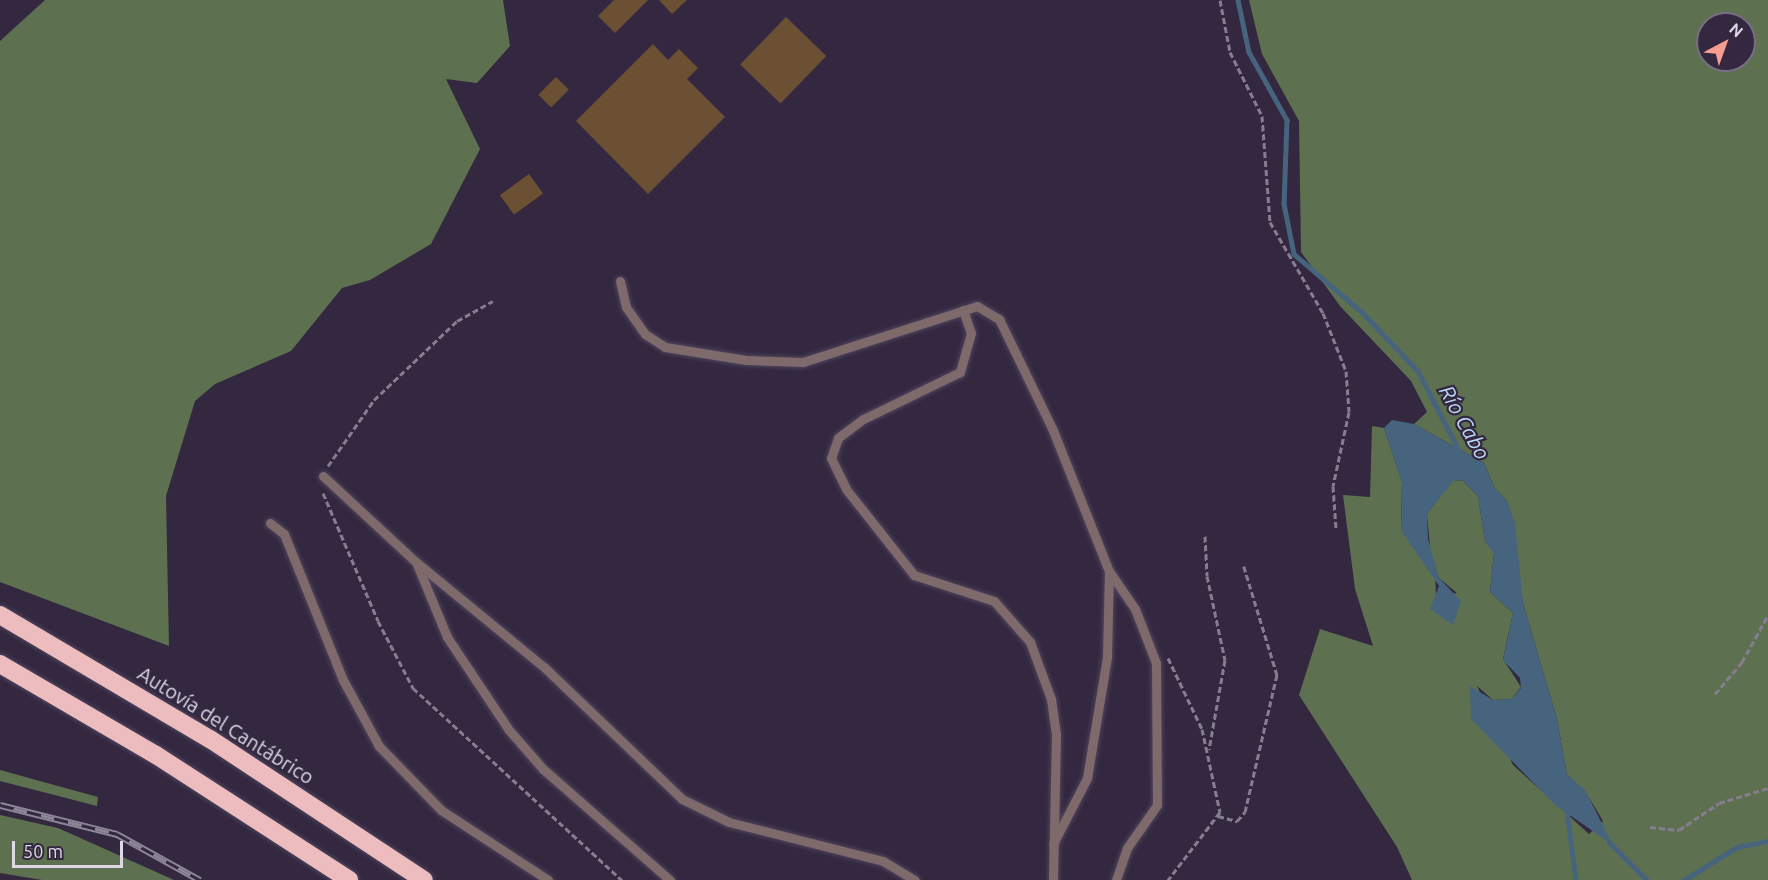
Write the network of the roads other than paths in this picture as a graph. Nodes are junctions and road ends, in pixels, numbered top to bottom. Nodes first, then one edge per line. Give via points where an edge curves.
1 (620, 281) dead end
2 (963, 310) junction
3 (323, 476) dead end
4 (270, 523) dead end
5 (416, 562) junction
6 (1109, 571) junction
7 (0, 615) edge
8 (0, 664) edge
9 (0, 677) edge
10 (218, 794) junction
11 (1052, 845) junction
12 (349, 880) edge
13 (424, 880) edge
14 (548, 880) edge
15 (669, 880) edge
16 (915, 880) edge
17 (1053, 880) edge
18 (1116, 880) edge

1 - 2 lane via 626,307 645,334 665,347 746,360 802,362
2 - 6 lane via 977,306 999,319 1052,428
2 - 11 lane via 971,333 960,372 862,419 838,438 831,458 846,489 914,575 994,602 1030,642 1051,699 1056,734
3 - 5 lane
4 - 14 lane via 284,534 342,680 379,746 441,810
5 - 15 lane via 447,636 509,730 543,769
5 - 16 lane via 499,627 696,808 729,822 859,853
6 - 11 lane via 1107,657 1087,778
6 - 18 lane via 1149,636 1156,663 1160,790 1148,823 1117,868
7 - 13 highway, Autovía del Cantábrico via 210,739
8 - 10 highway
9 - 10 highway
10 - 12 highway
11 - 17 lane

